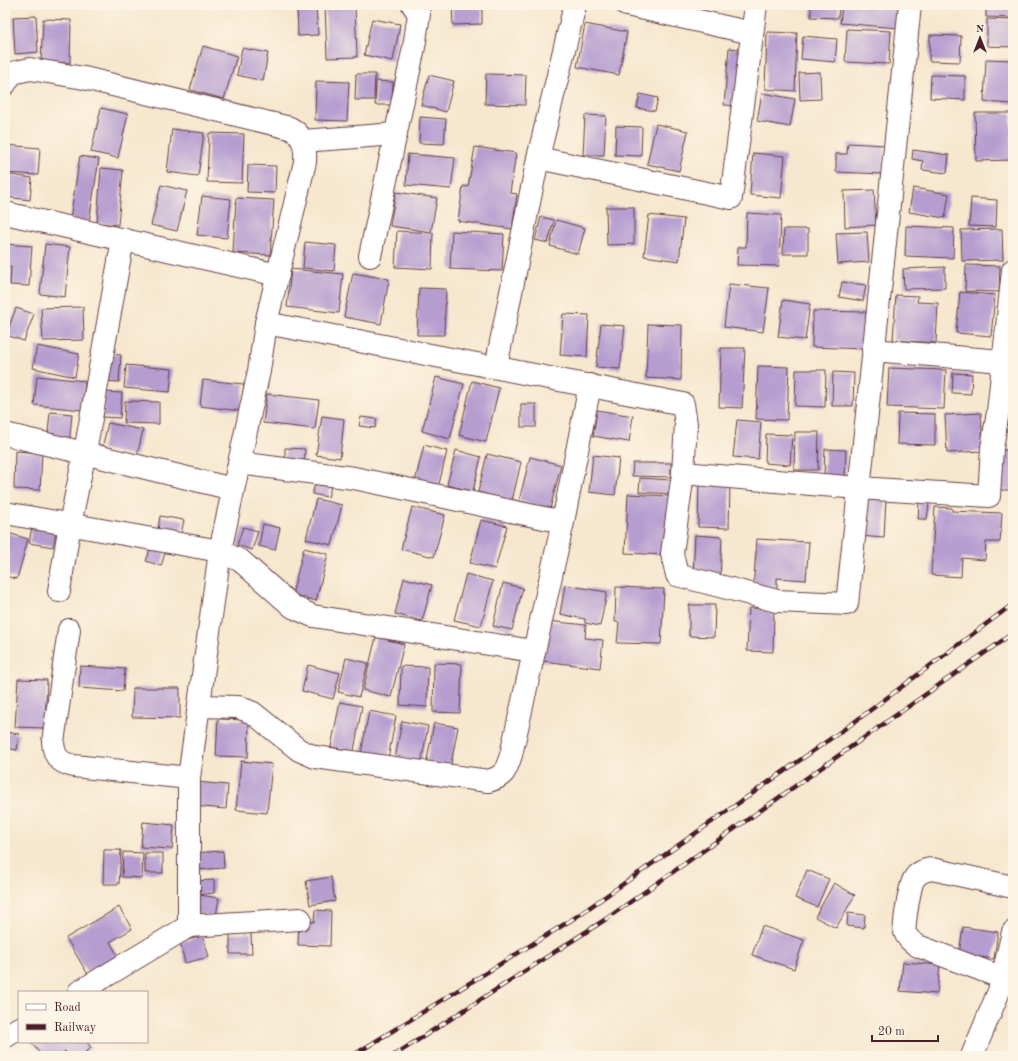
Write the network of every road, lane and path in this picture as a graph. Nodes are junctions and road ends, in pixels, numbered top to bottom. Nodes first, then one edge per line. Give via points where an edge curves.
1 (413, 5) edge
2 (574, 5) edge
3 (627, 5) edge
4 (756, 5) edge
5 (910, 5) edge
6 (752, 33) junction
7 (5, 84) edge
8 (396, 134) junction
9 (304, 141) junction
10 (538, 158) junction
11 (5, 213) edge
12 (123, 239) junction
13 (370, 256) dead end
14 (1013, 270) edge
15 (278, 275) junction
16 (266, 323) junction
17 (873, 350) junction
18 (1008, 361) edge
19 (496, 368) junction
20 (590, 385) junction
21 (5, 434) edge
22 (86, 452) junction
23 (238, 463) junction
24 (683, 473) junction
25 (858, 488) junction
26 (234, 489) junction
27 (5, 513) edge
28 (563, 522) junction
29 (70, 524) junction
30 (220, 551) junction
31 (59, 591) dead end
32 (69, 630) dead end
33 (533, 651) junction
34 (199, 706) junction
35 (189, 778) junction
36 (1013, 887) edge
37 (300, 919) dead end
38 (189, 926) junction
39 (1013, 932) edge
40 (1003, 978) junction
41 (81, 991) edge
42 (18, 1029) edge
43 (5, 1037) edge
44 (972, 1056) edge

1 - 8 street via 419,14 418,24
2 - 10 street
3 - 6 street
4 - 6 street
5 - 17 street
6 - 10 street via 731,198
7 - 9 street via 12,72 30,69 84,78 290,128
8 - 9 street
8 - 13 street
9 - 15 street via 305,162
10 - 19 street
11 - 12 street
12 - 15 street
12 - 22 street
14 - 18 street
15 - 16 street
16 - 19 street
16 - 23 street via 259,371
17 - 18 street
17 - 25 street
18 - 25 street via 992,448 989,496
19 - 20 street
20 - 24 street via 684,404 686,424
20 - 28 street
21 - 22 street
22 - 26 street
22 - 29 street
23 - 26 street
23 - 28 street via 354,478
24 - 25 street
24 - 25 street via 672,554 677,575 777,601 847,604
26 - 30 street
27 - 29 street
28 - 33 street
29 - 30 street
29 - 31 street
30 - 33 street via 241,561 293,607 313,616
30 - 34 street
32 - 35 street via 53,742 57,758 74,766
33 - 34 street via 506,770 499,778 488,781 315,757 299,750 253,713 238,707
34 - 35 street
35 - 38 street
36 - 40 street via 932,869 925,870 913,880 904,924 905,934 918,946
37 - 38 street
38 - 41 street
39 - 40 street
40 - 44 street
42 - 43 street

